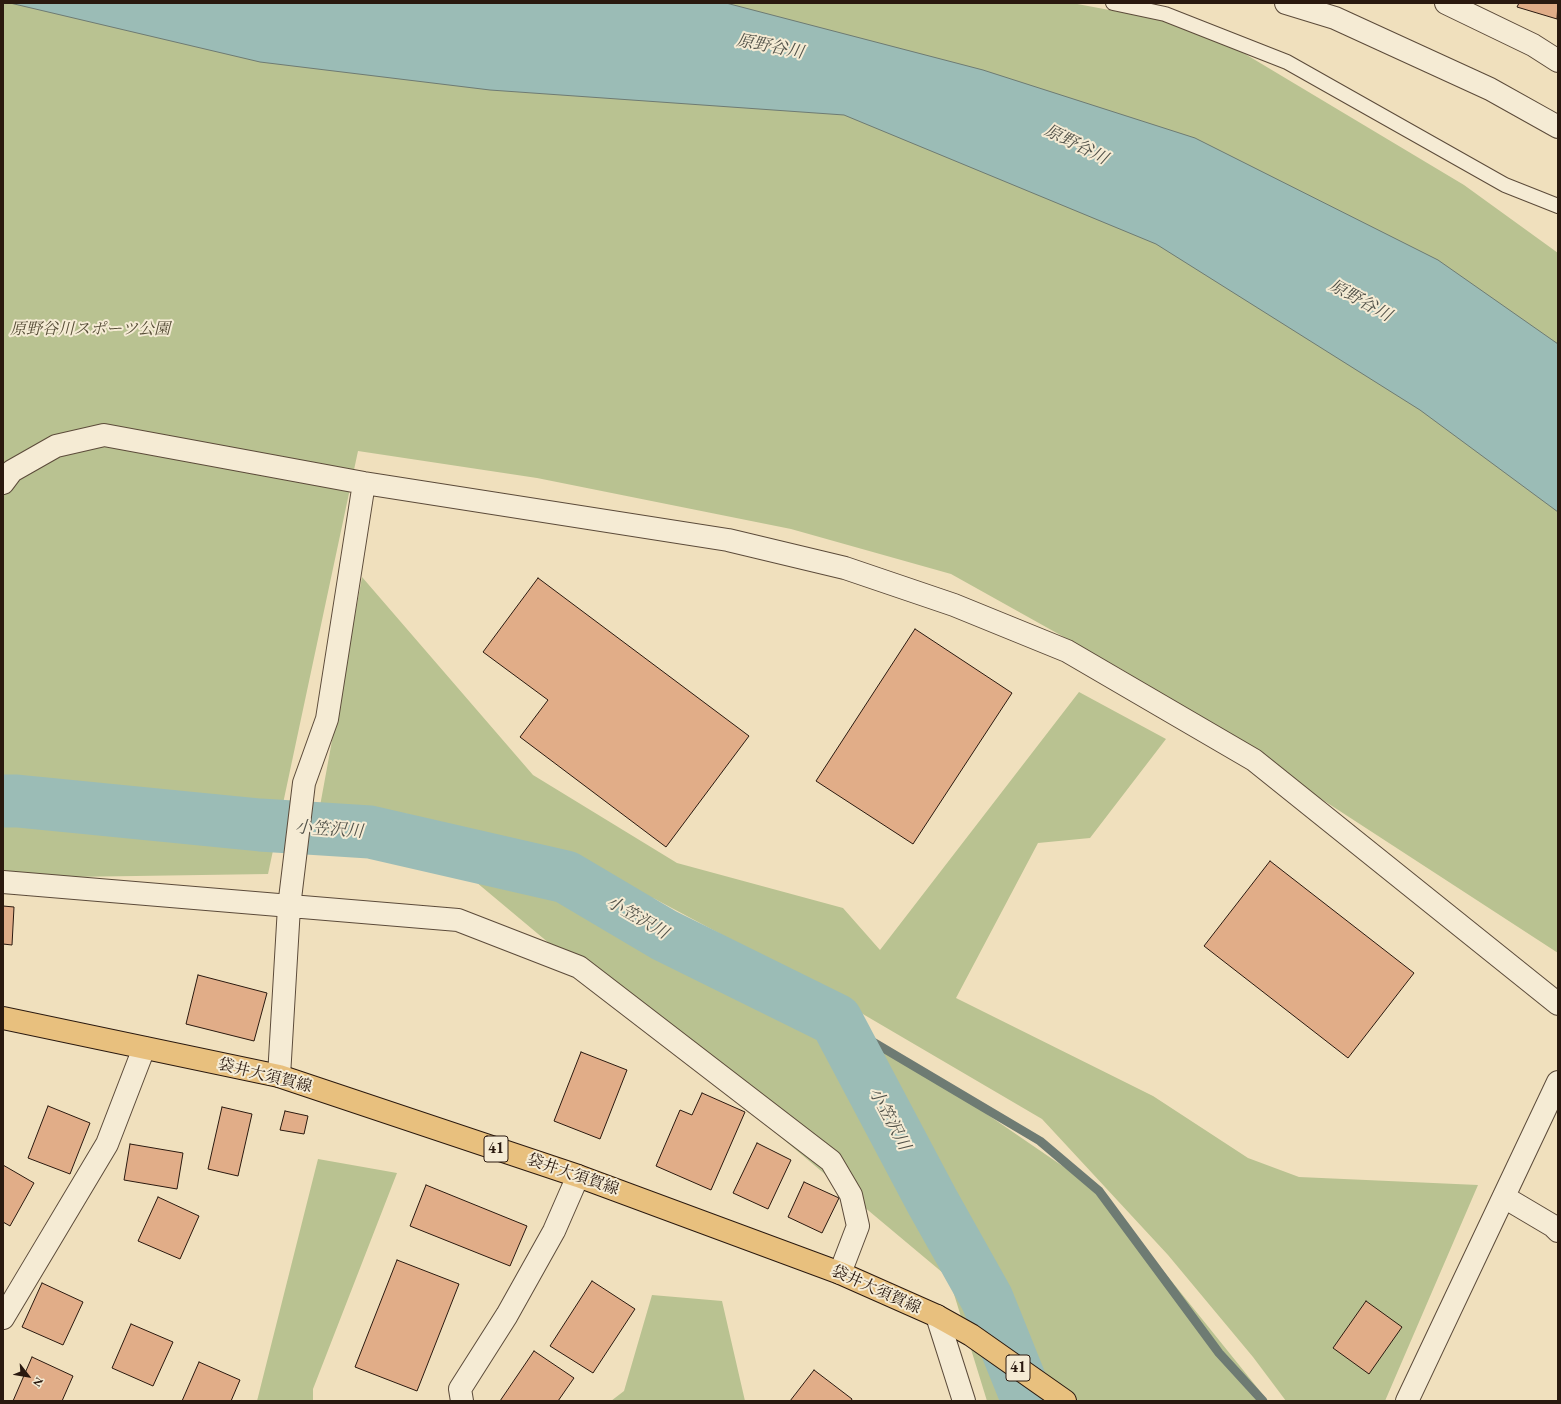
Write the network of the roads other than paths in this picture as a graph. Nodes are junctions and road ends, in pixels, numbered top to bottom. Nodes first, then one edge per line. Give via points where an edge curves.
1 (1113, 3) edge
2 (1286, 3) edge
3 (1446, 3) edge
4 (1558, 61) edge
5 (1558, 127) edge
6 (1558, 206) edge
7 (364, 482) junction
8 (3, 483) edge
9 (3, 882) edge
10 (289, 907) junction
11 (1558, 1004) edge
12 (3, 1018) edge
13 (144, 1048) junction
14 (278, 1076) junction
15 (1558, 1082) edge
16 (578, 1176) junction
17 (1504, 1197) junction
18 (1558, 1231) edge
19 (840, 1273) junction
20 (937, 1316) junction
21 (3, 1318) edge
22 (462, 1401) edge
23 (964, 1401) edge
24 (1065, 1401) edge
25 (1407, 1401) edge

1 - 6 lane via 1165,14 1287,62 1505,185
2 - 5 street via 1335,18 1490,89
3 - 4 street via 1533,45
7 - 8 street via 104,435 56,446 12,471
7 - 10 street via 327,718 304,783
7 - 11 street via 728,540 845,568 954,605 1067,651 1254,760
9 - 10 street
10 - 14 street
10 - 19 street via 458,920 578,967 831,1160 851,1195 858,1226
12 - 13 main road, 袋井大須賀線 / 41
13 - 14 main road, 袋井大須賀線 / 41
13 - 21 street via 107,1144
14 - 16 main road, 袋井大須賀線 / 41
15 - 17 street
16 - 19 main road, 袋井大須賀線 / 41
16 - 22 street via 554,1231 507,1315 460,1389
17 - 18 street
17 - 25 street
19 - 20 main road, 袋井大須賀線 / 41
20 - 23 street
20 - 24 main road, 袋井大須賀線 / 41 via 971,1335

